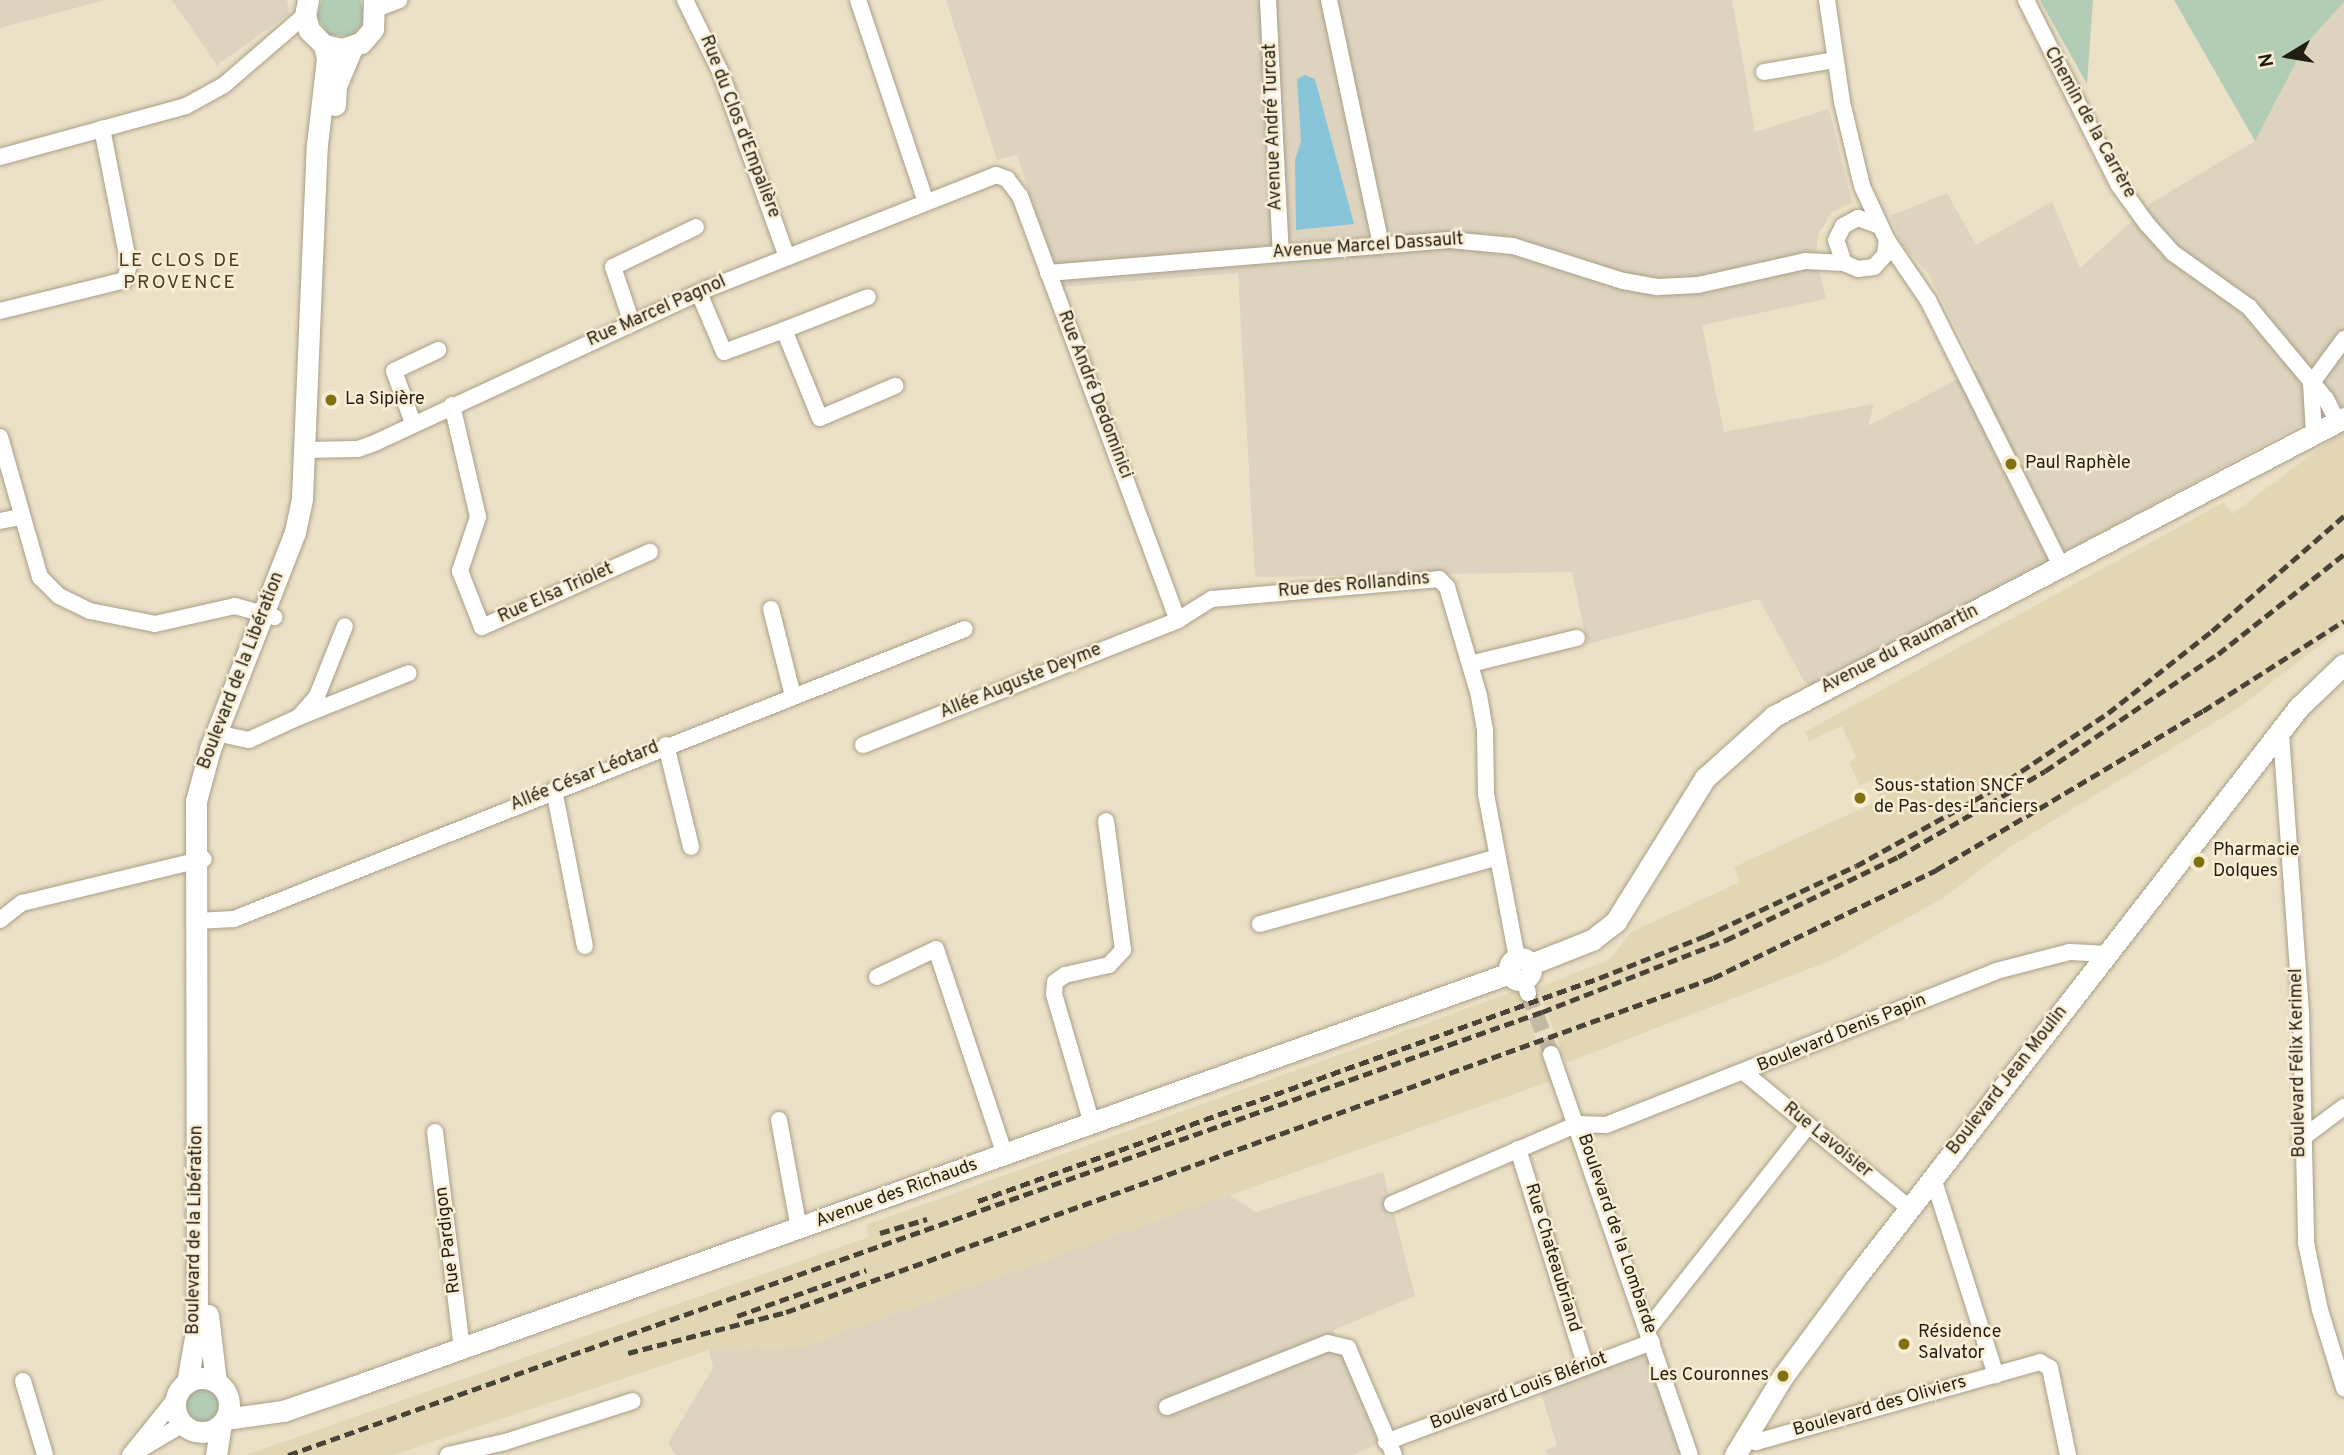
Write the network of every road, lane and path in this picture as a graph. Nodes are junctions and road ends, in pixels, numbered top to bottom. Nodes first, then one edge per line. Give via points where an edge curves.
1 (399, 0) edge
2 (685, 0) edge
3 (858, 0) edge
4 (1268, 0) edge
5 (1329, 0) edge
6 (1827, 0) edge
7 (2026, 0) edge
8 (375, 5) edge
9 (309, 16) edge
10 (352, 48) junction
11 (1835, 60) junction
12 (1763, 72) dead end
13 (102, 129) junction
14 (0, 157) edge
15 (1002, 177) joint
16 (1862, 186) junction
17 (926, 202) junction
18 (1850, 220) junction
19 (696, 227) dead end
20 (1883, 233) junction
21 (1836, 240) junction
22 (1381, 245) junction
23 (1281, 253) junction
24 (787, 257) junction
25 (1805, 261) junction
26 (1844, 263) junction
27 (1874, 267) junction
28 (1908, 272) junction
29 (1048, 273) junction
30 (699, 293) junction
31 (868, 297) dead end
32 (0, 311) edge
33 (632, 323) junction
34 (784, 330) junction
35 (2344, 339) edge
36 (438, 350) dead end
37 (2311, 384) junction
38 (895, 386) dead end
39 (452, 405) junction
40 (2341, 420) edge
41 (413, 423) junction
42 (2314, 433) junction
43 (0, 437) edge
44 (309, 450) junction
45 (20, 517) junction
46 (0, 521) edge
47 (650, 552) dead end
48 (2061, 566) junction
49 (771, 609) dead end
50 (268, 615) junction
51 (1178, 620) junction
52 (345, 626) dead end
53 (965, 629) dead end
54 (1577, 638) dead end
55 (1470, 664) junction
56 (2344, 664) edge
57 (409, 673) dead end
58 (793, 696) junction
59 (299, 717) junction
60 (2281, 734) junction
61 (223, 735) junction
62 (666, 745) junction
63 (863, 745) dead end
64 (554, 790) junction
65 (1106, 821) dead end
66 (691, 847) dead end
67 (1498, 858) junction
68 (199, 860) junction
69 (0, 920) edge
70 (201, 920) junction
71 (1260, 924) dead end
72 (585, 946) dead end
73 (2107, 954) junction
74 (1522, 974) junction
75 (877, 977) dead end
76 (1551, 1054) tunnel mouth
77 (1746, 1074) junction
78 (2344, 1107) edge
79 (779, 1120) dead end
80 (1093, 1124) junction
81 (1578, 1124) junction
82 (1808, 1126) junction
83 (435, 1132) dead end
84 (2301, 1139) junction
85 (1518, 1149) junction
86 (1005, 1155) junction
87 (1933, 1178) junction
88 (1392, 1204) dead end
89 (1909, 1208) junction
90 (799, 1229) junction
91 (1650, 1335) junction
92 (462, 1349) junction
93 (1586, 1367) junction
94 (1996, 1375) junction
95 (23, 1381) dead end
96 (221, 1388) junction
97 (2344, 1388) edge
98 (182, 1390) junction
99 (633, 1401) dead end
100 (1167, 1407) dead end
101 (283, 1411) junction
102 (223, 1421) junction
103 (189, 1428) junction
104 (1745, 1436) junction
105 (1390, 1449) edge
106 (471, 1453) edge
107 (45, 1455) edge
108 (131, 1455) edge
109 (214, 1455) edge
110 (448, 1455) edge
111 (1690, 1455) edge
112 (1735, 1455) edge
113 (2068, 1455) edge

1 - 8 street
2 - 24 street, Rue du Clos d'Empalière via 720,71
3 - 17 street
4 - 23 street, Avenue André Turcat
5 - 22 street
6 - 11 street
7 - 37 street, Chemin de la Carrère via 2062,80 2118,184 2147,224 2173,253 2249,307
8 - 10 street, Boulevard de la Libération via 368,37
9 - 10 street
9 - 13 street via 224,85 186,106
9 - 44 street, Boulevard de la Libération via 321,103
10 - 44 street, Boulevard de la Libération via 337,86
11 - 12 street
11 - 16 street
13 - 14 street
13 - 32 street via 129,265 125,280
15 - 17 street, Rue Marcel Pagnol via 984,176
15 - 29 street, Rue André Dedominici via 1020,196
16 - 18 street
16 - 20 street
17 - 24 street, Rue Marcel Pagnol
18 - 20 street via 1866,218
18 - 21 street
19 - 33 street via 613,267
20 - 27 street via 1885,255
20 - 28 street
21 - 25 street, Avenue Marcel Dassault
21 - 26 street
22 - 23 street, Avenue Marcel Dassault
22 - 25 street, Avenue Marcel Dassault via 1493,242 1658,287 1698,285
23 - 29 street, Avenue Marcel Dassault
24 - 30 street, Rue Marcel Pagnol
25 - 26 street, Avenue Marcel Dassault
26 - 27 street via 1858,270
27 - 28 street
28 - 48 street via 1928,300
29 - 51 street, Rue André Dedominici
30 - 33 street, Rue Marcel Pagnol
30 - 34 street via 724,352
31 - 34 street
33 - 39 street, Rue Marcel Pagnol
34 - 38 street via 820,418
35 - 37 street
36 - 41 street via 394,371
37 - 40 street, Chemin de la Carrère
37 - 42 street
39 - 41 street, Rue Marcel Pagnol
39 - 47 street, Rue Elsa Triolet via 478,517 460,571 482,627
40 - 42 street, Avenue du Raumartin
41 - 44 street, Rue Marcel Pagnol via 358,449
42 - 48 street, Avenue du Raumartin
43 - 45 street
44 - 50 street, Boulevard de la Libération via 306,535
45 - 46 street
45 - 50 street via 40,577 59,596 90,611 155,624 235,606
48 - 74 street, Avenue du Raumartin via 1774,716 1705,778 1616,920 1592,940
49 - 58 street
50 - 61 street, Boulevard de la Libération
51 - 55 street, Rue des Rollandins via 1220,598 1435,578 1447,587
51 - 63 street, Allée Auguste Deyme
52 - 59 street via 317,696
53 - 58 street, Allée César Léotard
54 - 55 street
55 - 67 street, Rue des Rollandins via 1485,731 1486,793
56 - 60 street, Boulevard Jean Moulin via 2299,707
57 - 59 street
58 - 62 street, Allée César Léotard
59 - 61 street via 249,740
60 - 73 street, Boulevard Jean Moulin
60 - 84 street, Boulevard Félix Kerimel via 2301,1015
61 - 68 street, Boulevard de la Libération via 206,802
62 - 64 street, Allée César Léotard
62 - 66 street
64 - 70 street, Allée César Léotard via 234,919
64 - 72 street
65 - 80 street via 1124,950 1109,964 1065,975 1055,982 1054,994
67 - 71 street
67 - 74 street, Rue des Rollandins
68 - 69 street via 22,903
68 - 70 street, Boulevard de la Libération
70 - 96 street, Boulevard de la Libération via 208,1325
70 - 98 street, Boulevard de la Libération via 197,1326
73 - 77 street, Boulevard Denis Papin via 2070,951 1996,971
73 - 87 street, Boulevard Jean Moulin
74 - 80 street, Avenue des Richauds
75 - 86 street via 936,949
76 - 81 street, Boulevard de la Lombarde
77 - 81 street, Boulevard Denis Papin via 1606,1125
77 - 82 street, Rue Lavoisier
78 - 84 street
79 - 90 street
80 - 86 street, Avenue des Richauds
81 - 85 street
81 - 91 street, Boulevard de la Lombarde
82 - 89 street, Rue Lavoisier
82 - 91 street
83 - 92 street, Rue Pardigon
84 - 97 street, Boulevard Félix Kerimel via 2306,1243
85 - 88 street
85 - 93 street, Rue Chateaubriand
86 - 90 street, Avenue des Richauds
87 - 89 street, Boulevard Jean Moulin
87 - 94 street
89 - 104 street, Boulevard Jean Moulin via 1783,1376
90 - 92 street, Avenue des Richauds
91 - 93 street, Boulevard Louis Blériot
91 - 111 street, Boulevard de la Lombarde
92 - 101 street, Avenue des Richauds
93 - 105 street, Boulevard Louis Blériot
94 - 104 street, Boulevard des Oliviers via 1756,1442
94 - 113 street, Boulevard des Oliviers via 2040,1362 2047,1365
95 - 107 street
96 - 98 street via 201,1378
96 - 101 street
96 - 102 street, Boulevard de la Libération
98 - 103 street
98 - 108 street
99 - 106 street
100 - 105 street via 1328,1343 1348,1349
101 - 102 street, Avenue des Richauds
102 - 103 street, Avenue des Richauds
102 - 109 street, Boulevard de la Libération
103 - 108 street
103 - 109 street
104 - 112 street, Boulevard Jean Moulin
106 - 110 street

